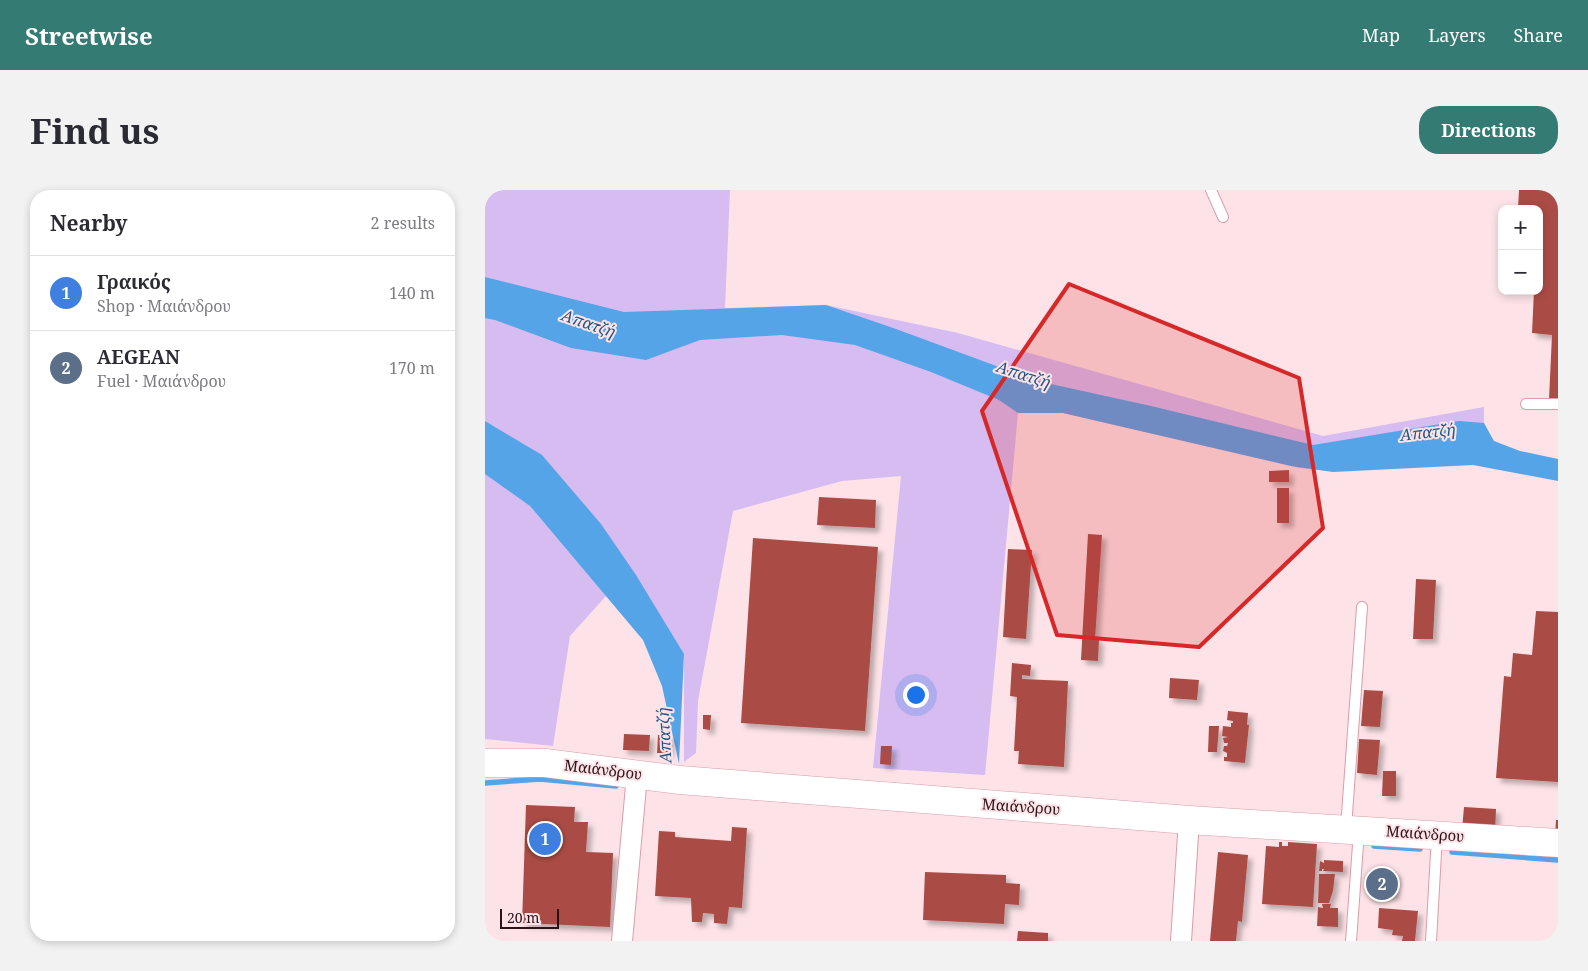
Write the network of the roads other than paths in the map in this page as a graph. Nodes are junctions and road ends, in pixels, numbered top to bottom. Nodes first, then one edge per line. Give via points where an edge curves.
1 (1211, 190) edge
2 (1223, 217) dead end
3 (1525, 404) dead end
4 (1558, 404) edge
5 (1362, 607) dead end
6 (485, 763) edge
7 (637, 775) junction
8 (1189, 820) junction
9 (1352, 830) junction
10 (1437, 835) junction
11 (1558, 843) edge
12 (622, 941) edge
13 (1181, 941) edge
14 (1351, 941) edge
15 (1431, 941) edge

1 - 2 lane
3 - 4 lane
5 - 9 lane
6 - 7 main road, Μαιάνδρου via 545,763
7 - 8 main road, Μαιάνδρου
7 - 12 street
8 - 9 main road, Μαιάνδρου
8 - 13 street
9 - 10 main road, Μαιάνδρου
9 - 14 lane
10 - 11 main road, Μαιάνδρου
10 - 15 lane

